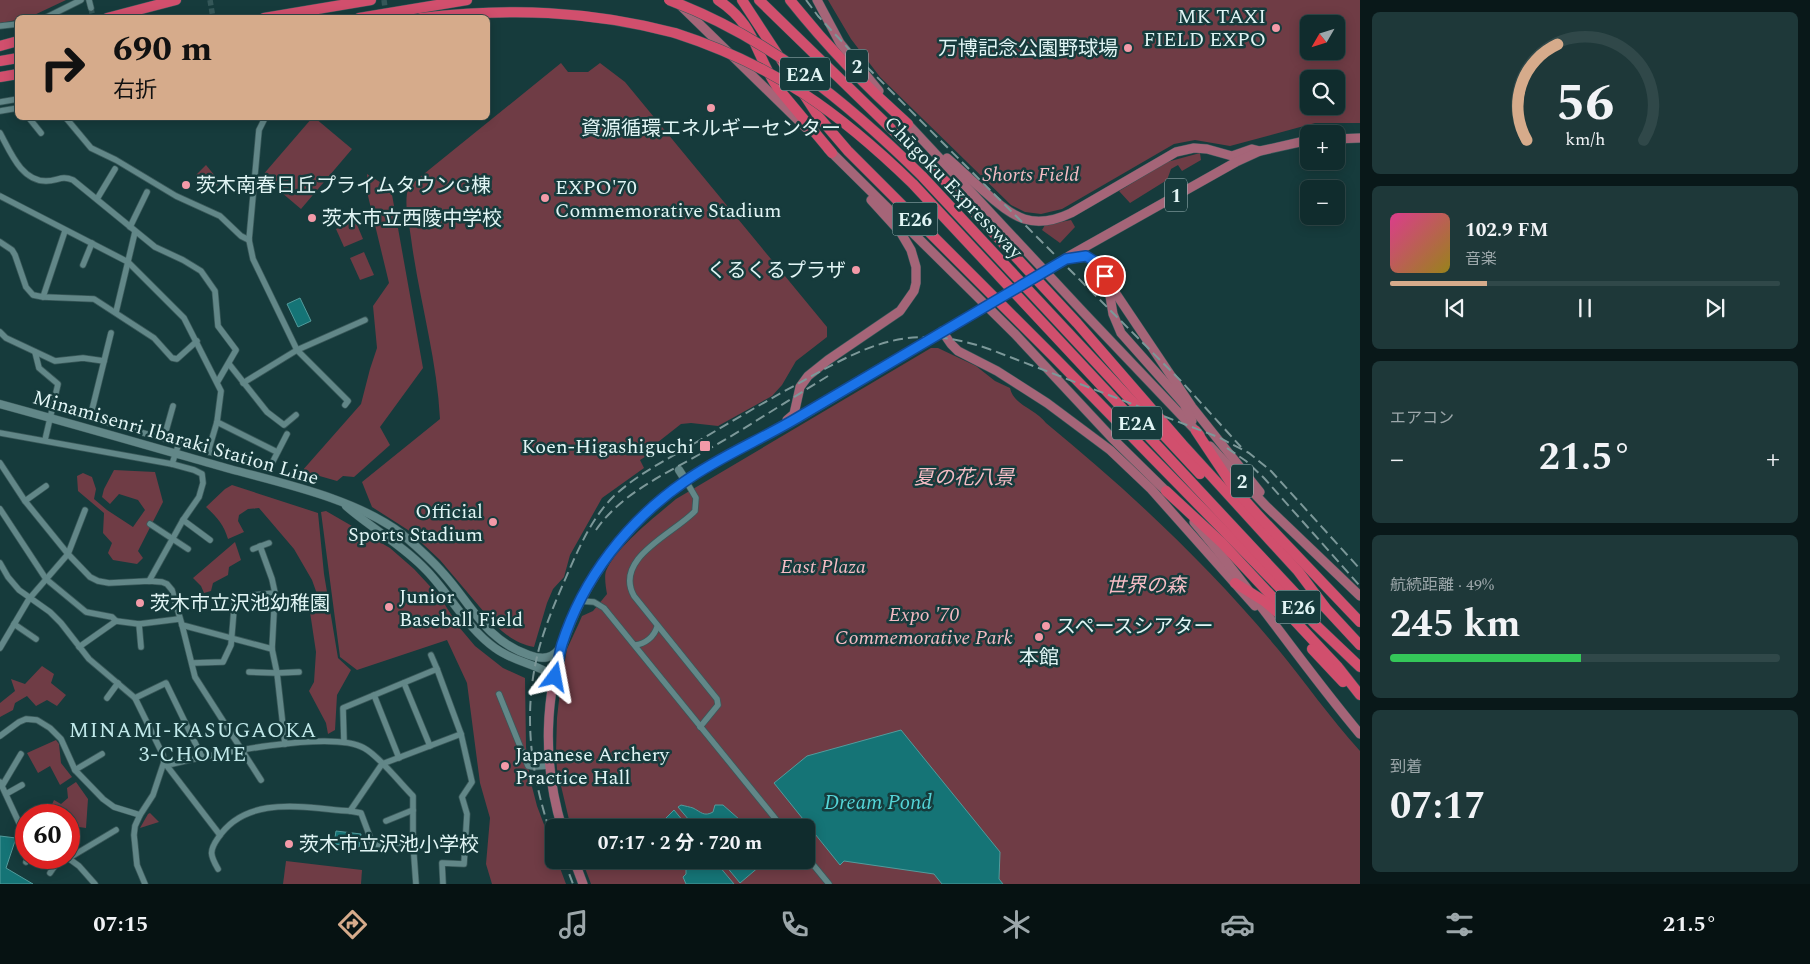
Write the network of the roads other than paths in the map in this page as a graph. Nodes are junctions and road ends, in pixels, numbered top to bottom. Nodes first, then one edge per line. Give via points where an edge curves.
1 (81, 0) edge
2 (89, 0) edge
3 (176, 0) edge
4 (371, 0) edge
5 (466, 0) edge
6 (669, 0) edge
7 (675, 0) edge
8 (718, 0) edge
9 (742, 0) edge
10 (759, 0) edge
11 (790, 0) edge
12 (816, 0) edge
13 (91, 8) tunnel mouth
14 (51, 15) edge
15 (118, 15) edge
16 (282, 15) edge
17 (377, 15) edge
18 (444, 15) edge
19 (15, 24) edge
20 (0, 26) edge
21 (15, 42) edge
22 (0, 46) edge
23 (15, 58) edge
24 (0, 61) edge
25 (15, 74) edge
26 (0, 77) edge
27 (15, 100) edge
28 (0, 102) edge
29 (15, 109) edge
30 (0, 112) edge
31 (31, 120) edge
32 (68, 120) edge
33 (264, 120) edge
34 (908, 124) junction
35 (0, 133) edge
36 (41, 133) dead end
37 (1360, 138) edge
38 (1345, 139) edge
39 (923, 140) junction
40 (1300, 142) edge
41 (1260, 151) junction
42 (832, 153) junction
43 (115, 169) dead end
44 (851, 173) junction
45 (147, 192) dead end
46 (0, 196) edge
47 (96, 199) junction
48 (130, 226) junction
49 (65, 231) junction
50 (135, 232) junction
51 (249, 240) junction
52 (0, 242) edge
53 (92, 243) junction
54 (1066, 259) junction
55 (128, 262) junction
56 (83, 265) dead end
57 (1105, 276) junction
58 (43, 297) junction
59 (116, 312) junction
60 (365, 320) dead end
61 (942, 331) junction
62 (0, 332) edge
63 (111, 333) dead end
64 (197, 341) junction
65 (297, 350) junction
66 (35, 352) junction
67 (104, 362) junction
68 (229, 364) junction
69 (218, 381) junction
70 (243, 383) junction
71 (0, 404) edge
72 (345, 405) dead end
73 (53, 406) junction
74 (174, 406) dead end
75 (296, 416) dead end
76 (50, 418) junction
77 (90, 418) junction
78 (217, 422) junction
79 (1196, 430) junction
80 (770, 432) junction
81 (0, 433) edge
82 (287, 434) dead end
83 (164, 438) junction
84 (45, 440) junction
85 (179, 443) junction
86 (208, 452) junction
87 (277, 452) junction
88 (175, 453) junction
89 (0, 463) edge
90 (172, 464) junction
91 (679, 470) dead end
92 (686, 481) junction
93 (46, 486) dead end
94 (1166, 491) junction
95 (25, 502) junction
96 (343, 503) junction
97 (0, 509) edge
98 (85, 510) dead end
99 (183, 520) junction
100 (150, 524) dead end
101 (1290, 530) junction
102 (172, 539) junction
103 (210, 540) dead end
104 (269, 543) dead end
105 (260, 546) junction
106 (188, 549) dead end
107 (253, 549) dead end
108 (68, 554) junction
109 (0, 563) edge
110 (46, 579) junction
111 (149, 581) junction
112 (1235, 583) junction
113 (275, 593) junction
114 (1252, 593) junction
115 (1360, 596) edge
116 (29, 598) junction
117 (580, 602) junction
118 (1325, 607) junction
119 (180, 619) junction
120 (116, 621) junction
121 (1360, 622) edge
122 (14, 624) junction
123 (139, 624) junction
124 (182, 625) junction
125 (657, 627) junction
126 (3, 636) edge
127 (232, 638) junction
128 (36, 639) dead end
129 (634, 645) junction
130 (1360, 645) edge
131 (562, 646) junction
132 (141, 647) dead end
133 (0, 648) edge
134 (79, 648) junction
135 (272, 648) junction
136 (431, 655) dead end
137 (1298, 655) junction
138 (192, 663) junction
139 (1360, 663) edge
140 (1360, 667) edge
141 (436, 670) junction
142 (249, 672) dead end
143 (299, 672) dead end
144 (277, 673) junction
145 (404, 683) junction
146 (118, 684) junction
147 (552, 685) junction
148 (499, 694) dead end
149 (374, 695) junction
150 (1360, 695) edge
151 (107, 698) dead end
152 (135, 698) junction
153 (1360, 699) edge
154 (700, 727) junction
155 (461, 734) junction
156 (1360, 734) edge
157 (0, 736) edge
158 (344, 742) junction
159 (285, 744) junction
160 (430, 746) junction
161 (240, 749) junction
162 (21, 754) dead end
163 (102, 754) dead end
164 (202, 757) junction
165 (399, 758) junction
166 (164, 762) junction
167 (382, 764) junction
168 (549, 766) junction
169 (75, 770) junction
170 (261, 780) dead end
171 (1, 784) edge
172 (22, 785) dead end
173 (6, 794) junction
174 (350, 810) junction
175 (413, 810) junction
176 (15, 813) edge
177 (140, 815) junction
178 (560, 819) edge
179 (776, 819) edge
180 (386, 821) dead end
181 (116, 830) dead end
182 (220, 835) junction
183 (413, 842) junction
184 (80, 851) edge
185 (80, 867) edge
186 (815, 867) edge
187 (53, 869) edge
188 (218, 869) dead end
189 (577, 869) edge
190 (50, 873) dead end
191 (94, 884) edge
192 (145, 884) edge
193 (416, 884) edge
194 (443, 884) edge
195 (583, 884) edge
196 (829, 884) edge

1 - 14 street
2 - 13 street
3 - 15 highway
4 - 16 highway
5 - 17 highway
6 - 118 highway, Chūgoku Expressway / E2A, bridge via 748,37 798,69 859,116 922,176
7 - 42 main road
8 - 42 highway via 745,24 770,77
9 - 140 highway, E26 via 818,116 848,151
10 - 118 highway, E2A via 954,190 1090,337 1298,572
11 - 34 highway via 843,61
12 - 34 main road, 2 via 848,54
18 - 139 highway, E2A, bridge via 551,12 612,19 675,33 738,56 788,82 814,100 863,138 913,184
19 - 20 street
21 - 22 highway
23 - 24 highway
25 - 26 highway
27 - 28 street
29 - 30 street
31 - 36 street
32 - 51 street via 91,148 176,196 220,216 240,236
33 - 51 street via 259,130
34 - 39 main road, 2
35 - 47 street via 18,164 28,174 47,181 66,177
37 - 38 main road
39 - 41 main road via 1009,213 1038,222 1071,213 1176,152 1194,148 1232,156 1252,149
39 - 79 main road, 2
40 - 41 main road, 1
41 - 54 main road, 1 via 1219,170
42 - 44 main road
43 - 47 street
44 - 80 main road via 911,250 916,267 914,291 900,311 808,376 800,388 794,414
44 - 94 main road via 1015,334 1105,432
45 - 48 street
46 - 49 street
47 - 48 street
48 - 50 street
49 - 53 street
49 - 58 street
50 - 55 street
50 - 68 street via 155,247 201,271 210,282 218,302 218,326 236,350
51 - 65 street via 253,259
52 - 58 street via 15,255 26,287 33,295
53 - 55 street
53 - 56 street
54 - 57 main road via 1086,256
54 - 61 main road, 1, bridge
55 - 59 street
55 - 64 street via 184,318
57 - 79 main road via 1113,314 1122,334 1184,404
57 - 101 main road via 1202,421
58 - 59 street via 94,299
59 - 64 street via 154,338 172,358 177,359
60 - 65 street
61 - 80 main road, 1
61 - 112 main road via 958,351 1047,403 1104,446 1151,489
62 - 66 street
63 - 67 street
64 - 69 street
65 - 70 street
65 - 72 street via 348,401
66 - 67 street via 55,361 83,358
66 - 73 street via 39,368 58,384
67 - 77 street
68 - 69 street
68 - 70 street
69 - 78 street via 221,400
70 - 75 street via 267,412 284,425
71 - 76 main road, Minamisenri Ibaraki Station Line
73 - 76 street
73 - 77 street
74 - 83 street
76 - 84 street
76 - 88 main road, Minamisenri Ibaraki Station Line
77 - 83 street
78 - 86 street
78 - 87 street
79 - 101 main road, 2
79 - 121 highway via 1234,488
80 - 92 main road, 1
81 - 84 street
82 - 87 street
83 - 85 street
84 - 90 street
85 - 86 street
85 - 88 street
86 - 87 street via 269,469
88 - 90 street
88 - 96 main road, Minamisenri Ibaraki Station Line
89 - 95 street
90 - 99 street via 202,474 199,497
91 - 92 main road
92 - 117 main road, 1 via 642,516 614,548
92 - 125 street via 696,498 695,511 635,562 630,576 631,591
93 - 95 street
94 - 114 main road
94 - 150 highway via 1222,544 1338,667
95 - 108 street
96 - 131 main road, Minamisenri Ibaraki Station Line via 364,511 418,548 445,575 486,627 509,646 543,659 553,656
96 - 147 main road, Minamisenri Ibaraki Station Line via 426,570 486,642 511,659 547,672
97 - 110 street
98 - 108 street
99 - 102 street
99 - 103 street
100 - 102 street
101 - 115 main road, 2
102 - 106 street
102 - 111 street
104 - 105 street
105 - 107 street
105 - 113 street
108 - 110 street
108 - 111 street via 90,578 98,581
109 - 116 street via 8,577
110 - 116 street
110 - 120 street via 86,612 112,617
111 - 119 street via 162,582 172,590
112 - 114 highway
112 - 137 main road
113 - 127 street via 235,597
113 - 135 street
114 - 137 main road
114 - 153 highway via 1278,613
116 - 122 street
116 - 134 street via 50,612
117 - 129 street via 594,602 604,608
117 - 131 main road, 1
118 - 130 highway, Chūgoku Expressway / E2A
119 - 123 street
119 - 124 street
120 - 123 street
120 - 134 street
122 - 126 street
122 - 128 street
123 - 132 street
124 - 127 street
124 - 138 street
125 - 129 street via 654,634
125 - 154 street via 717,700 718,705
126 - 133 street
127 - 135 street
127 - 138 street via 223,662
129 - 154 street
131 - 147 main road, 1
134 - 146 street
135 - 144 street
136 - 141 street
137 - 156 main road
138 - 161 street via 195,677
141 - 145 street
141 - 155 street
142 - 144 street
143 - 144 street
144 - 159 street
145 - 149 street
145 - 160 street
146 - 151 street
146 - 152 street
147 - 168 main road, 1
148 - 168 street via 528,766
149 - 158 street via 342,708
149 - 165 street
152 - 164 street via 166,683
152 - 166 street
154 - 179 street
155 - 160 street
155 - 194 street via 472,782 462,797 467,814 464,864 442,863
157 - 169 street via 19,722 37,720 60,739
158 - 159 street
158 - 167 street via 364,748
159 - 161 street
160 - 165 street
161 - 164 street
161 - 170 street
162 - 171 street
163 - 169 street
164 - 166 street via 172,764
165 - 167 street
166 - 177 street via 153,795
166 - 182 street
167 - 174 street
167 - 175 street via 413,796
168 - 178 main road, 1
169 - 177 street via 114,807
171 - 173 street
172 - 173 street
173 - 176 street
174 - 182 street via 266,808 238,818
174 - 183 street via 361,813 373,845
175 - 180 street
175 - 183 street
177 - 192 street via 134,835 137,865
181 - 184 street
182 - 188 street via 211,848
183 - 193 street
185 - 191 street
186 - 196 street
187 - 190 street
189 - 195 main road

